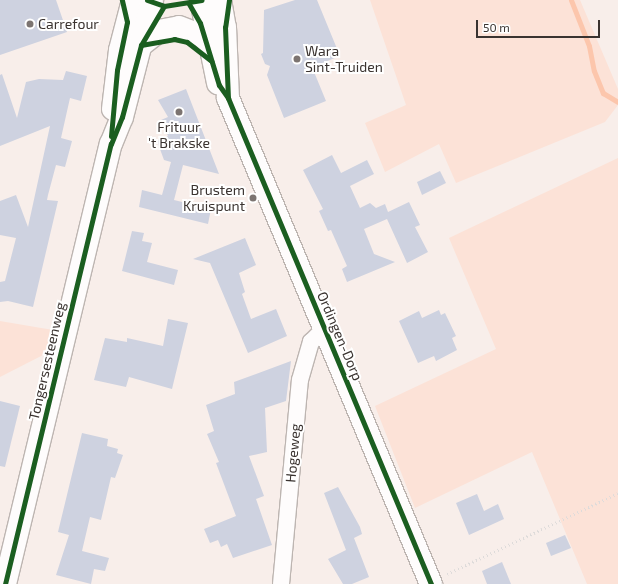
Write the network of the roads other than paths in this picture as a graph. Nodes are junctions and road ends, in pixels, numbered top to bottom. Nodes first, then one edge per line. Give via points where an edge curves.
1 (133, 0) edge
2 (152, 0) edge
3 (201, 0) edge
4 (220, 0) edge
5 (209, 43) junction
6 (141, 45) junction
7 (228, 98) junction
8 (111, 144) junction
9 (324, 329) junction
10 (431, 583) edge
11 (5, 584) edge
12 (281, 584) edge

1 - 8 main road, Tongersesteenweg via 117,70
2 - 6 main road, Tongersesteenweg
3 - 5 main road, Ordingen-Dorp
4 - 7 main road, Ordingen-Dorp via 225,28
5 - 6 main road via 202,36 179,27 159,31
5 - 7 main road, Ordingen-Dorp via 219,85
6 - 8 main road, Tongersesteenweg via 122,117
7 - 9 main road, Ordingen-Dorp
8 - 11 main road, Tongersesteenweg
9 - 10 main road, Ordingen-Dorp
9 - 12 street, Hogeweg via 311,342 300,380

